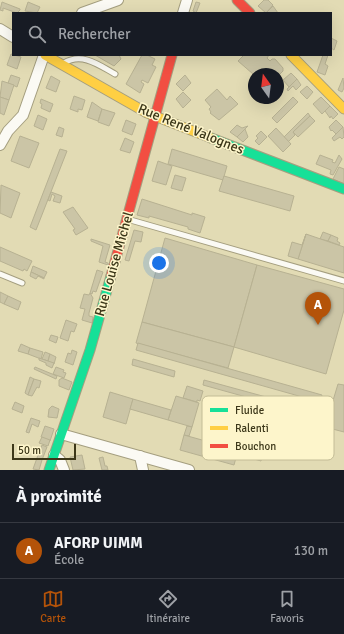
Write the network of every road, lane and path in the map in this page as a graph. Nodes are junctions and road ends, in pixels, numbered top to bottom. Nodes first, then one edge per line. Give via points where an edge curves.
1 (118, 0) edge
2 (187, 0) edge
3 (237, 0) edge
4 (85, 12) edge
5 (183, 12) edge
6 (249, 12) edge
7 (0, 30) edge
8 (12, 30) edge
9 (12, 36) edge
10 (44, 56) edge
11 (46, 56) edge
12 (172, 56) edge
13 (292, 56) edge
14 (61, 64) junction
15 (115, 74) dead end
16 (344, 109) edge
17 (156, 117) junction
18 (0, 145) edge
19 (344, 190) edge
20 (126, 219) junction
21 (0, 274) edge
22 (344, 281) edge
23 (22, 283) dead end
24 (61, 434) junction
25 (54, 455) junction
26 (140, 456) junction
27 (49, 470) edge
28 (64, 470) edge
29 (143, 470) edge
30 (189, 470) edge

1 - 4 street
2 - 5 street
3 - 6 street
7 - 8 street
7 - 9 street
10 - 18 street via 23,115 8,131
11 - 14 street, Rue René Valognes
12 - 17 street, Rue Louise Michel
13 - 16 street
14 - 15 lane via 71,59 84,58
14 - 17 street, Rue René Valognes
17 - 19 street, Rue René Valognes
17 - 20 street, Rue Louise Michel
20 - 22 lane
20 - 24 street, Rue Louise Michel via 90,350
21 - 23 lane
24 - 25 street, Rue Louise Michel
24 - 26 street
25 - 27 street, Rue Louise Michel
25 - 28 street via 60,460
26 - 29 street
26 - 30 street

